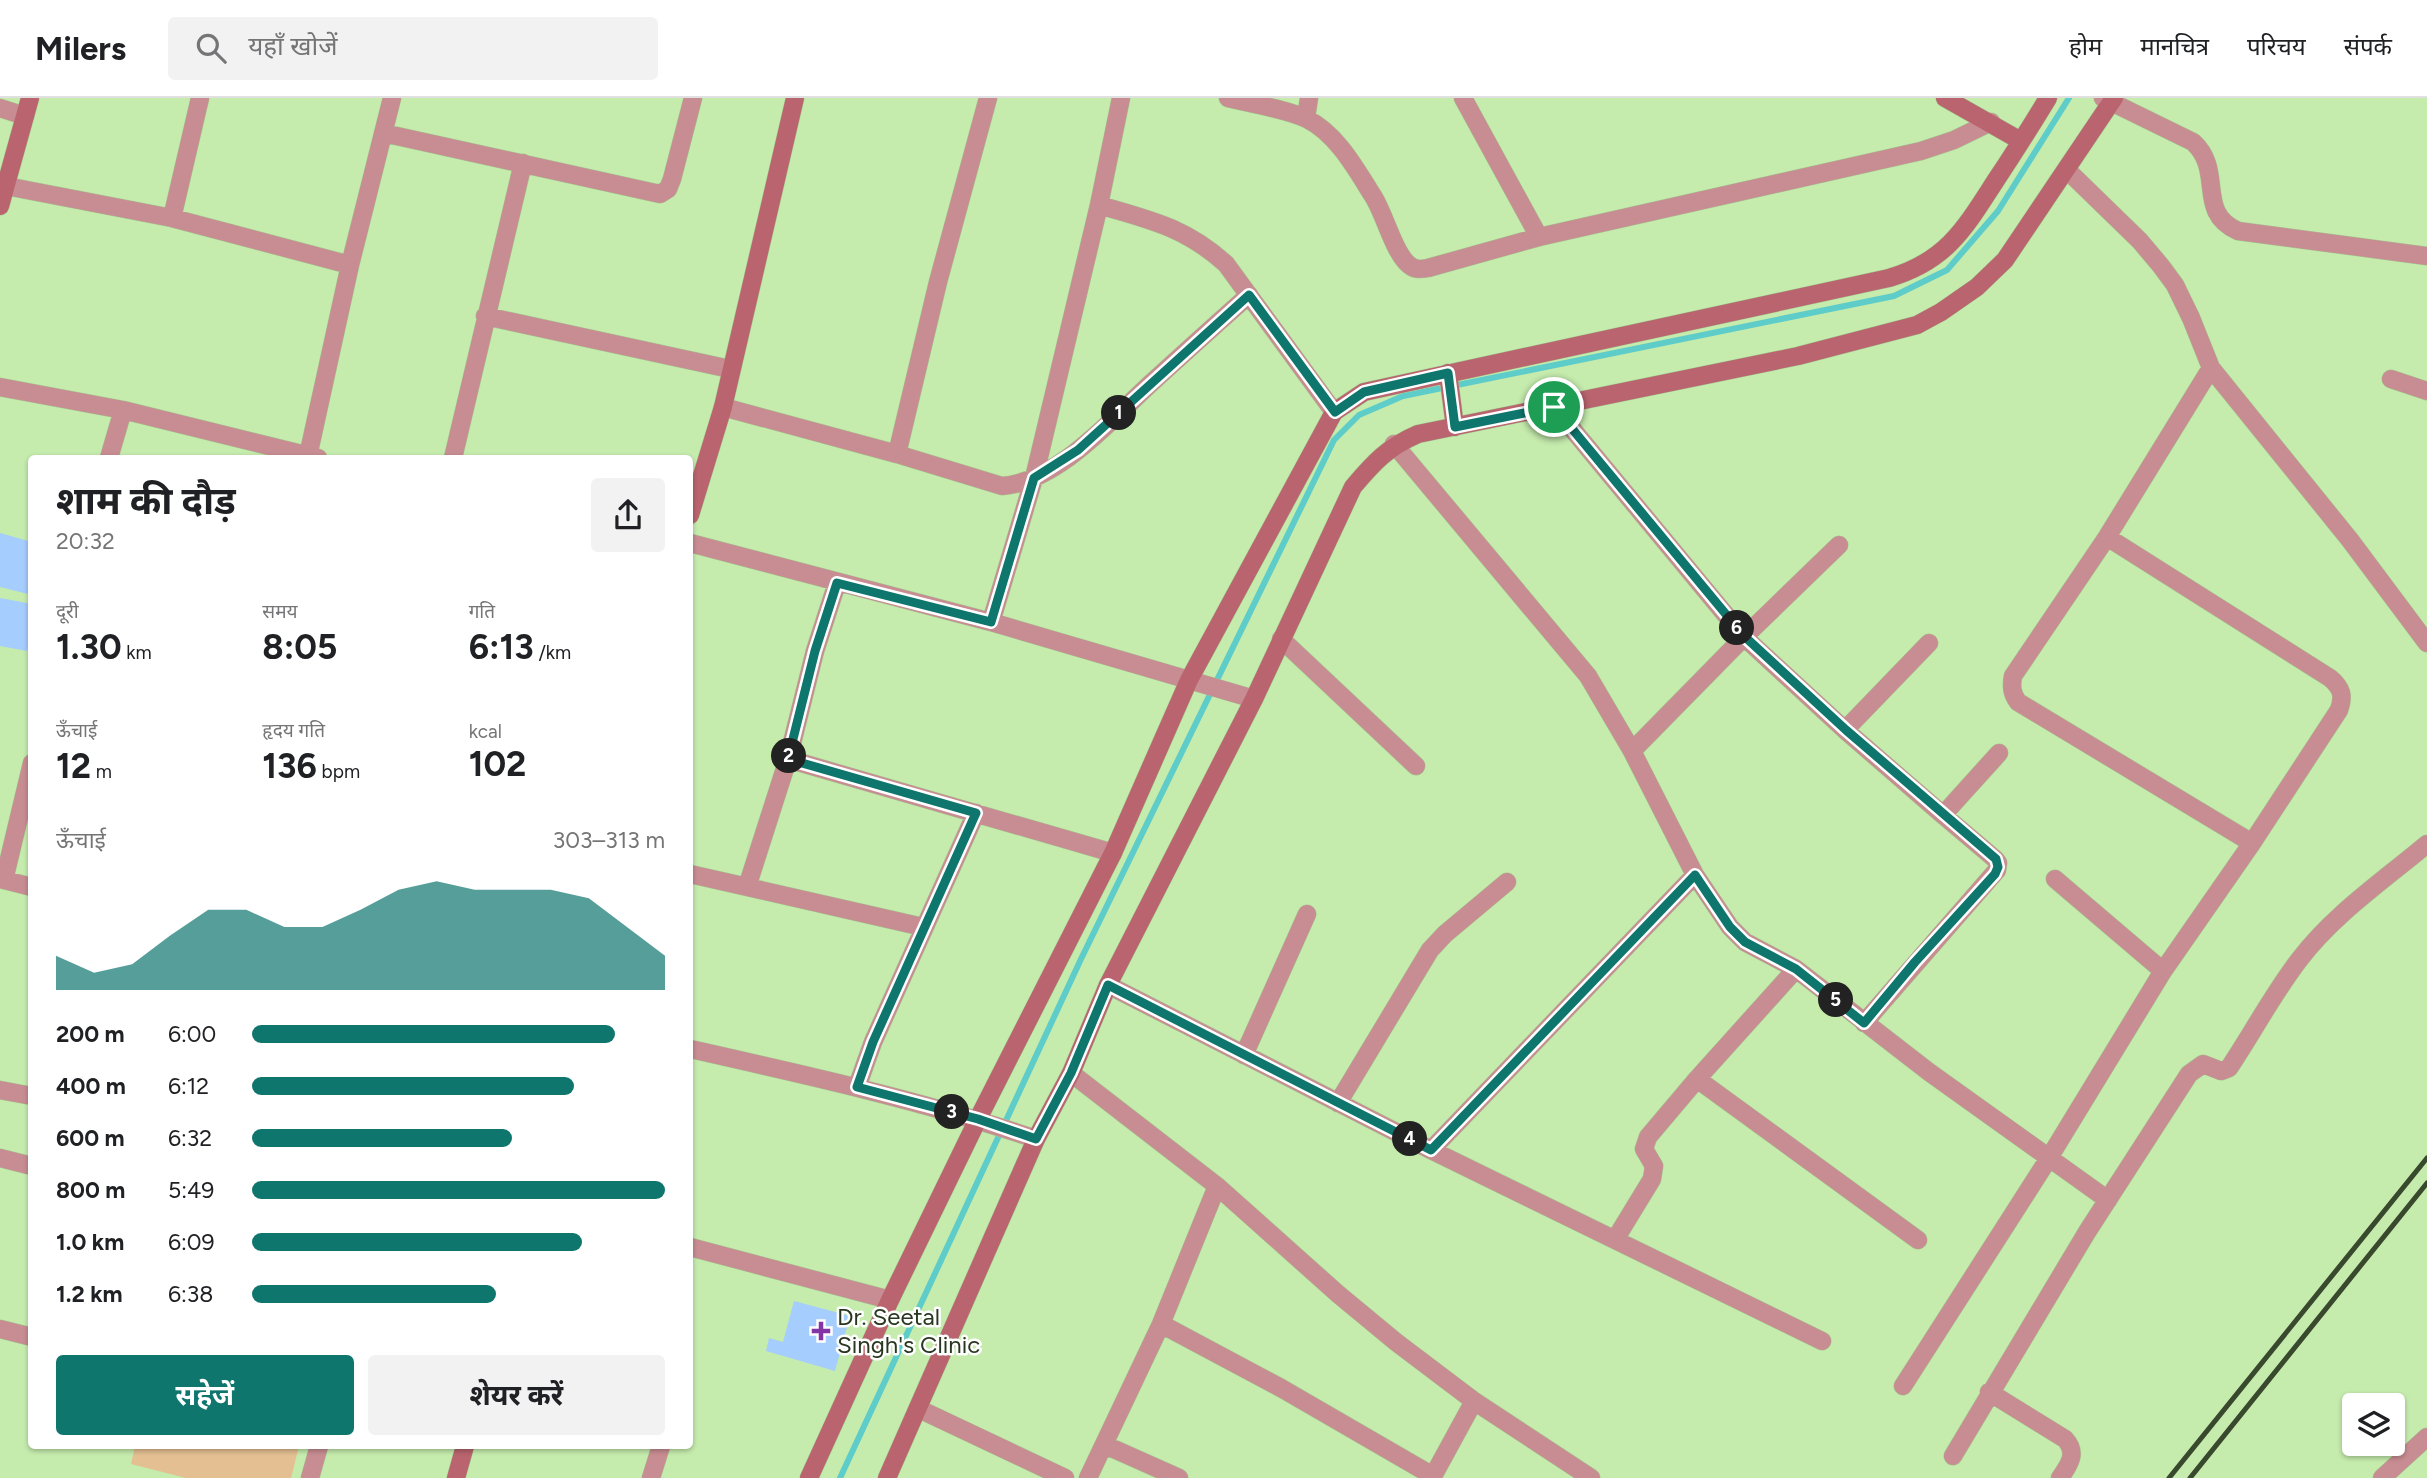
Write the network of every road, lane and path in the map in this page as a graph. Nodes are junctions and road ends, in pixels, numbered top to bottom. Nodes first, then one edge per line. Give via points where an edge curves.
1 (30, 98) edge
2 (200, 98) edge
3 (392, 98) edge
4 (693, 98) edge
5 (795, 98) edge
6 (988, 98) edge
7 (1121, 98) edge
8 (1228, 98) edge
9 (1310, 98) edge
10 (1463, 98) edge
11 (1944, 98) edge
12 (2048, 98) edge
13 (2109, 100) edge
14 (0, 108) edge
15 (25, 116) junction
16 (1306, 118) junction
17 (1991, 122) junction
18 (383, 133) junction
19 (2021, 141) junction
20 (523, 163) junction
21 (2067, 170) junction
22 (6, 187) junction
23 (1099, 205) junction
24 (0, 206) edge
25 (172, 218) junction
26 (1539, 237) junction
27 (2427, 256) edge
28 (350, 265) junction
29 (1249, 295) junction
30 (485, 316) junction
31 (2211, 368) junction
32 (730, 369) junction
33 (1449, 377) junction
34 (2391, 379) dead end
35 (0, 387) edge
36 (2427, 391) edge
37 (723, 407) junction
38 (1554, 407) junction
39 (123, 410) junction
40 (1335, 412) junction
41 (1454, 419) junction
42 (1394, 444) junction
43 (897, 454) junction
44 (110, 455) edge
45 (306, 455) edge
46 (314, 455) edge
47 (454, 455) edge
48 (1034, 478) junction
49 (693, 505) edge
50 (2107, 537) junction
51 (693, 544) edge
52 (1839, 545) dead end
53 (837, 583) junction
54 (991, 622) junction
55 (1744, 636) junction
56 (1281, 639) junction
57 (1929, 643) dead end
58 (2427, 643) edge
59 (1189, 680) junction
60 (1246, 697) junction
61 (1846, 730) junction
62 (1632, 751) junction
63 (1999, 752) dead end
64 (788, 759) junction
65 (1416, 766) dead end
66 (28, 778) edge
67 (976, 813) junction
68 (1943, 815) junction
69 (2252, 844) junction
70 (2427, 845) edge
71 (1113, 853) junction
72 (693, 875) edge
73 (1695, 875) junction
74 (2, 879) edge
75 (2055, 879) dead end
76 (1507, 883) dead end
77 (28, 886) edge
78 (747, 887) junction
79 (1307, 914) dead end
80 (923, 927) junction
81 (1796, 969) junction
82 (2163, 971) junction
83 (1108, 985) junction
84 (1864, 1023) junction
85 (693, 1050) edge
86 (1244, 1055) junction
87 (1071, 1073) junction
88 (1697, 1079) junction
89 (857, 1087) junction
90 (0, 1090) edge
91 (28, 1095) edge
92 (1338, 1103) junction
93 (984, 1121) junction
94 (1028, 1137) junction
95 (1431, 1150) junction
96 (0, 1158) edge
97 (2049, 1158) junction
98 (28, 1165) edge
99 (1217, 1186) junction
100 (2108, 1200) junction
101 (1616, 1238) junction
102 (1918, 1240) dead end
103 (693, 1249) edge
104 (890, 1300) junction
105 (1161, 1324) junction
106 (0, 1329) edge
107 (28, 1336) edge
108 (1822, 1341) dead end
109 (1903, 1386) dead end
110 (1989, 1392) junction
111 (1474, 1401) junction
112 (919, 1409) junction
113 (2427, 1437) edge
114 (1105, 1445) junction
115 (319, 1449) edge
116 (464, 1449) edge
117 (660, 1449) edge
118 (1953, 1456) dead end
119 (1572, 1473) edge
120 (1432, 1477) edge
121 (310, 1478) edge
122 (456, 1478) edge
123 (651, 1478) edge
124 (808, 1478) edge
125 (887, 1478) edge
126 (1065, 1478) edge
127 (1088, 1478) edge
128 (1179, 1478) edge
129 (1591, 1478) edge
130 (2060, 1478) edge
131 (2382, 1478) edge

1 - 15 main road
2 - 25 street
3 - 18 street
4 - 20 street via 673,179 660,194
5 - 32 main road
6 - 43 street
7 - 23 street
8 - 16 street
9 - 16 street
10 - 26 street
11 - 17 main road
12 - 19 main road
13 - 21 main road
13 - 27 street via 2193,142 2203,152 2214,209 2227,227
14 - 15 street
15 - 22 main road
16 - 26 street via 1327,132 1349,159 1410,267 1428,268
17 - 19 main road
17 - 26 street via 1921,151
18 - 20 street
18 - 28 street
19 - 33 main road via 1964,230 1913,271
20 - 30 street
21 - 31 street via 2140,241 2175,285
21 - 38 main road via 2005,260 1977,287 1917,325 1798,356
22 - 24 main road
22 - 25 street
23 - 29 street via 1170,226 1194,239 1226,264
23 - 48 street
25 - 28 street
28 - 46 street
29 - 40 street
29 - 48 street via 1078,450
30 - 32 street
30 - 47 street
31 - 50 street
31 - 58 street
32 - 37 main road
33 - 40 main road via 1364,392
33 - 41 main road
34 - 36 street
35 - 39 street
37 - 43 street
37 - 49 main road
38 - 41 main road
38 - 55 street
39 - 44 street
39 - 45 street
40 - 59 main road
41 - 42 main road
42 - 56 main road via 1353,487
42 - 62 street via 1588,676
43 - 48 street via 1002,486
48 - 54 street
50 - 69 street via 2339,685 2343,700 2339,710
50 - 69 street via 2013,676 2013,695
51 - 53 street
52 - 55 street
53 - 54 street
53 - 64 street
54 - 59 street
55 - 61 street
55 - 62 street
56 - 60 main road
56 - 65 street
57 - 61 street
59 - 60 street
59 - 71 main road
60 - 83 main road
61 - 68 street
62 - 73 street
63 - 68 street
64 - 67 street
64 - 78 street
66 - 74 street
67 - 71 street
67 - 80 street
68 - 84 street via 1996,859 1997,870
69 - 82 street
70 - 100 street via 2317,939 2230,1068 2221,1071 2203,1064 2194,1069
71 - 93 main road
72 - 78 street
73 - 81 street via 1738,935
73 - 95 street
74 - 77 street
75 - 82 street
76 - 92 street via 1430,950
78 - 80 street
79 - 86 street
80 - 89 street
81 - 84 street
81 - 88 street
82 - 97 street
83 - 86 street
83 - 87 main road
84 - 97 street
85 - 89 street
86 - 92 street
87 - 94 main road
87 - 99 street
88 - 101 street via 1648,1137 1644,1149 1654,1166 1653,1179
88 - 102 street
89 - 93 street
90 - 91 street
92 - 95 street
93 - 94 street
93 - 104 main road
94 - 112 main road
95 - 101 street
96 - 98 street
97 - 100 street
97 - 109 street
99 - 105 street
99 - 111 street via 1357,1310
100 - 110 street
101 - 108 street
103 - 104 street
104 - 124 main road
105 - 114 street
105 - 120 street
106 - 107 street
110 - 118 street
110 - 130 street via 2071,1445 2072,1458
111 - 119 street
111 - 120 street
112 - 125 main road
112 - 126 street
113 - 131 street
114 - 127 street
114 - 128 street
115 - 121 street
116 - 122 main road
117 - 123 street
119 - 129 street

